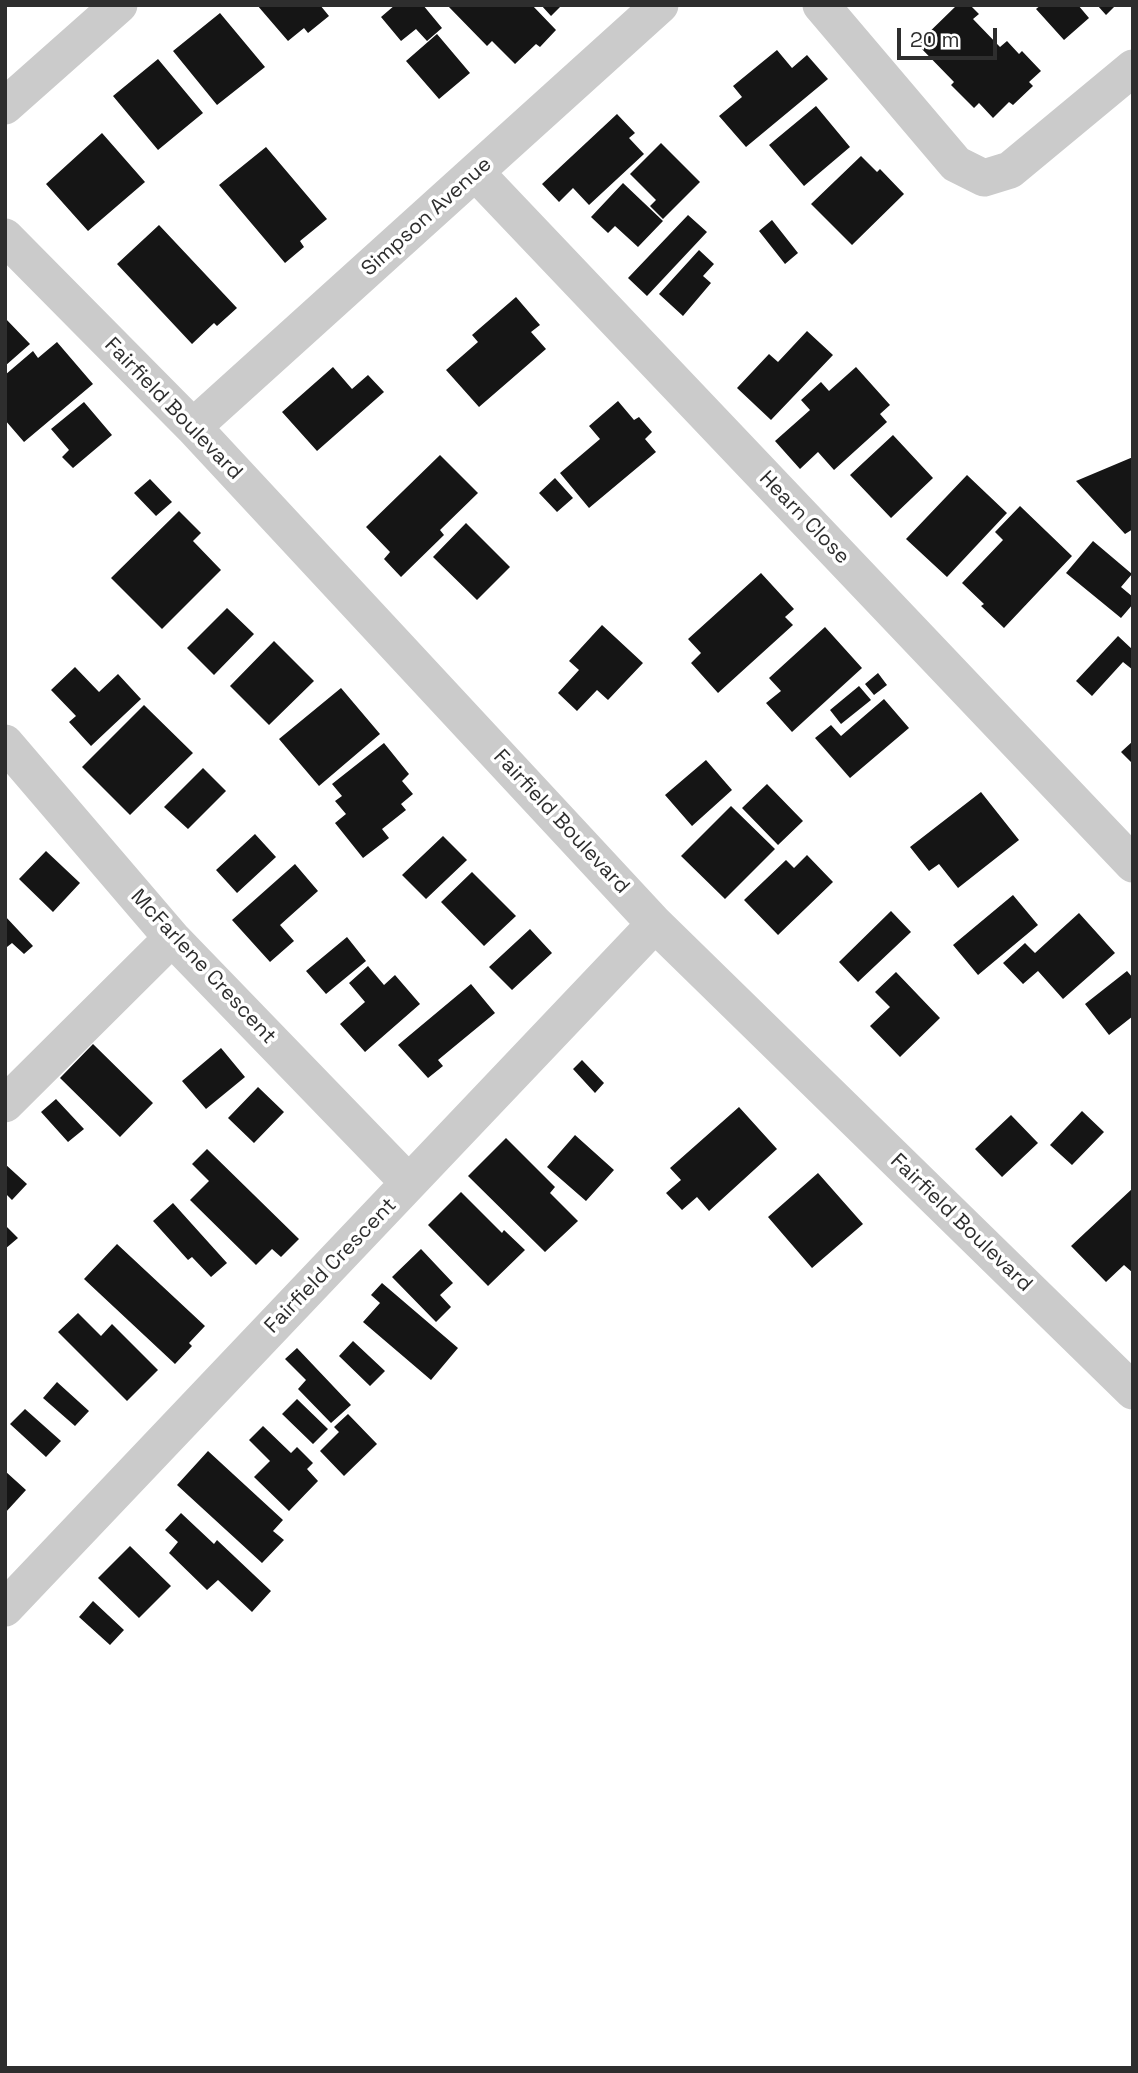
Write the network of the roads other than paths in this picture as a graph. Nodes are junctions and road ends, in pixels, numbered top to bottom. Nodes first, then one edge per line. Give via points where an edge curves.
1 (119, 5) edge
2 (660, 5) edge
3 (821, 5) edge
4 (1133, 68) edge
5 (5, 106) edge
6 (476, 173) junction
7 (5, 237) edge
8 (193, 428) junction
9 (5, 743) edge
10 (1133, 864) edge
11 (655, 924) junction
12 (172, 938) junction
13 (5, 1104) edge
14 (410, 1184) junction
15 (1133, 1391) edge
16 (5, 1608) edge

1 - 5 street
2 - 6 street, Simpson Avenue
3 - 4 street via 956,164 984,177 1010,170
6 - 8 street, Simpson Avenue
6 - 10 street, Hearn Close
7 - 8 street, Fairfield Boulevard
8 - 11 street, Fairfield Boulevard
9 - 12 street, McFarlene Crescent
11 - 14 street, Fairfield Crescent
11 - 15 street, Fairfield Boulevard
12 - 13 street
12 - 14 street, McFarlene Crescent
14 - 16 street, Fairfield Crescent

